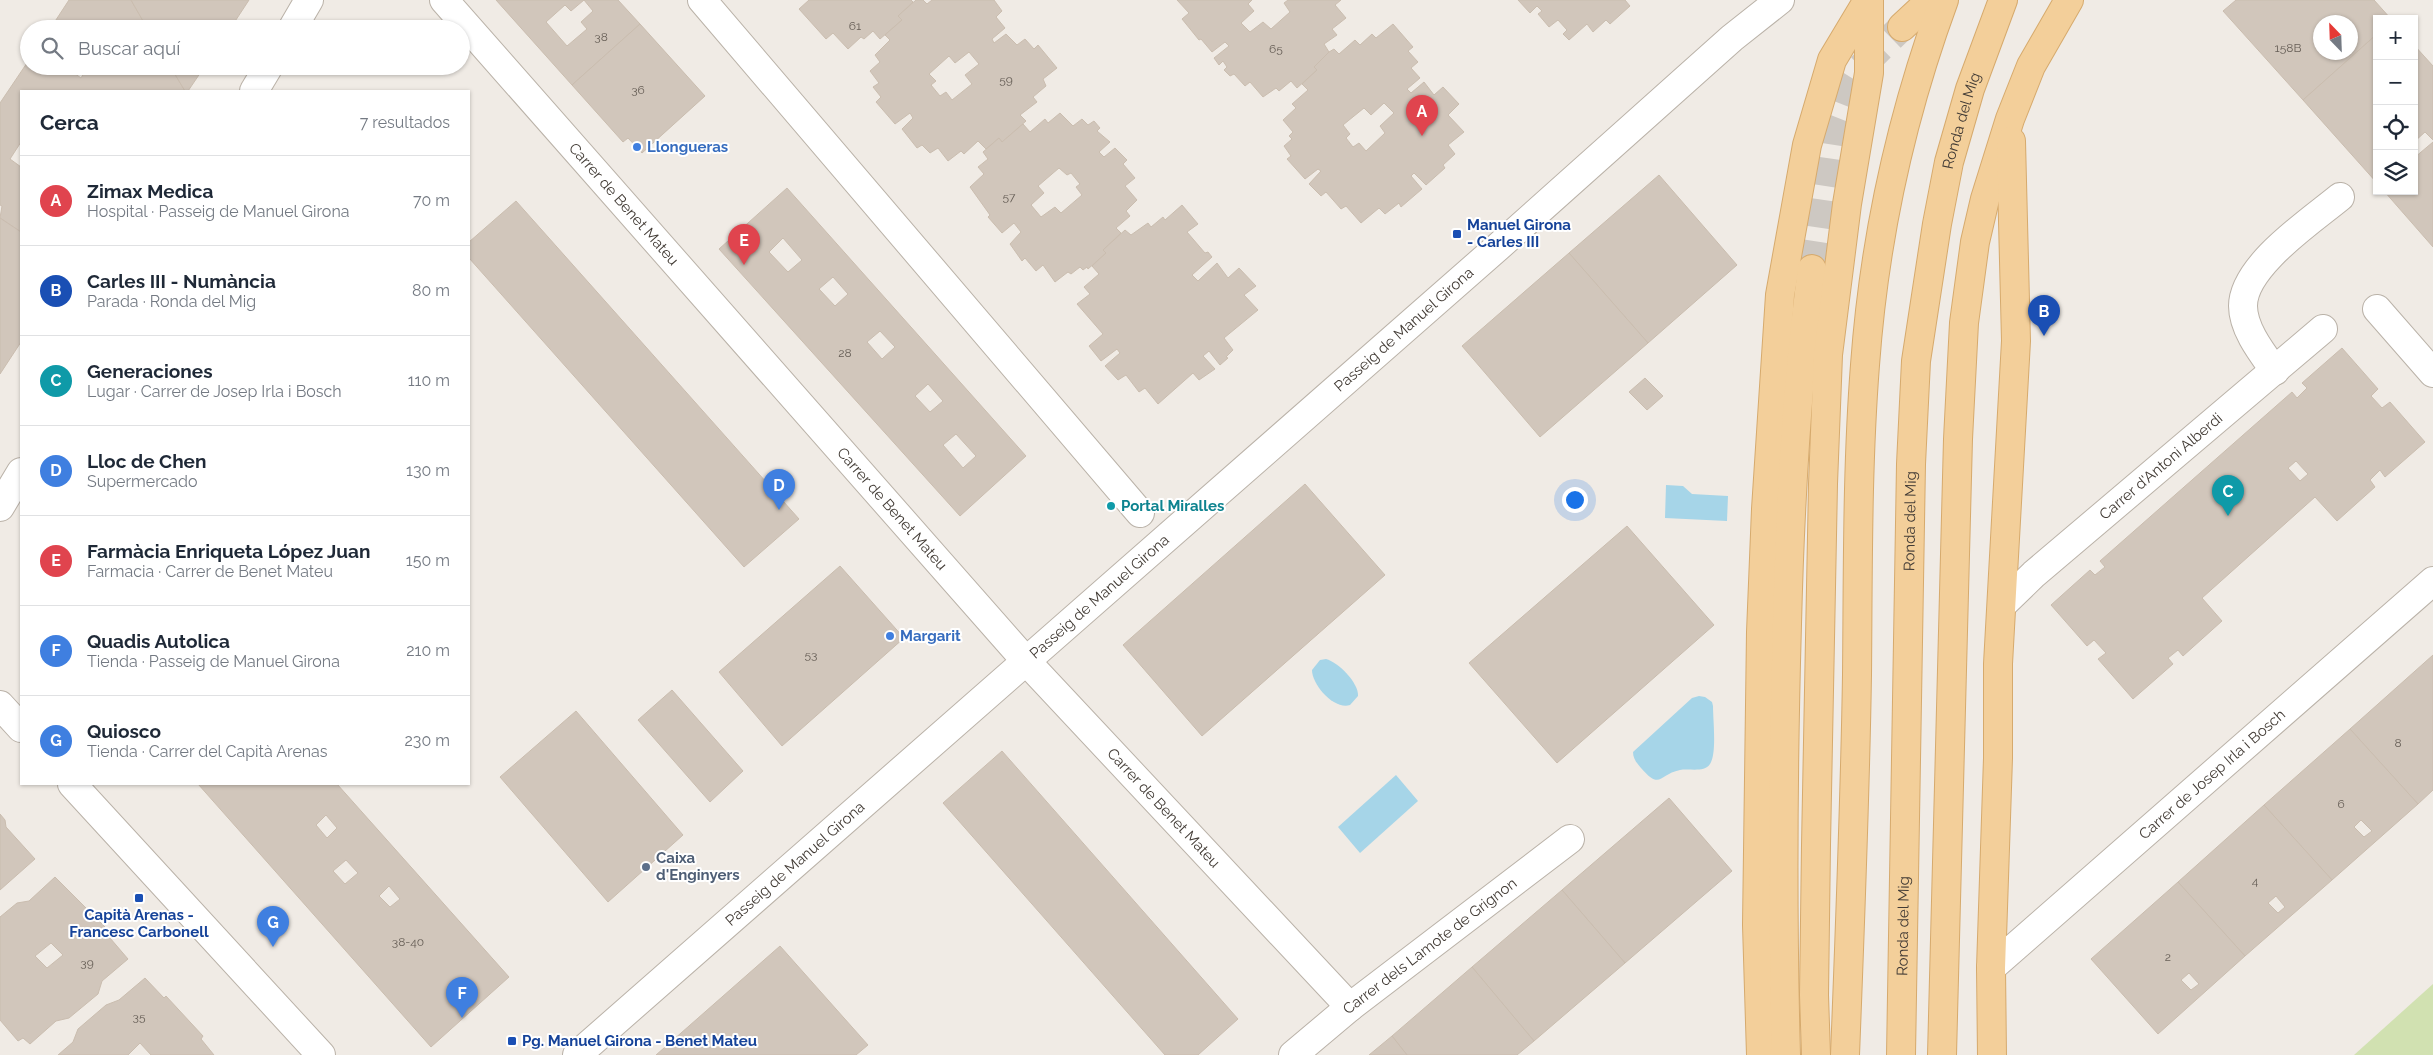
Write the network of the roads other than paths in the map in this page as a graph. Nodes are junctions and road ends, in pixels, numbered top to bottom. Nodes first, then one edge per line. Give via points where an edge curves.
1 (309, 0) edge
2 (444, 0) edge
3 (702, 0) edge
4 (1780, 0) edge
5 (1869, 0) edge
6 (1932, 0) edge
7 (1944, 0) edge
8 (2003, 0) edge
9 (2069, 0) edge
10 (297, 20) edge
11 (462, 20) edge
12 (1902, 27) tunnel mouth
13 (470, 30) edge
14 (264, 75) edge
15 (255, 90) edge
16 (2010, 119) junction
17 (2340, 197) dead end
18 (1812, 269) tunnel mouth
19 (2377, 309) dead end
20 (2322, 329) dead end
21 (2275, 370) junction
22 (2433, 373) edge
23 (20, 474) edge
24 (0, 507) edge
25 (1140, 512) dead end
26 (2433, 580) edge
27 (2002, 605) junction
28 (1026, 661) junction
29 (0, 705) edge
30 (20, 727) edge
31 (73, 785) edge
32 (1570, 839) dead end
33 (1991, 968) junction
34 (1350, 1007) junction
35 (321, 1055) edge
36 (577, 1055) edge
37 (1293, 1055) edge
38 (1761, 1055) edge
39 (1786, 1055) edge
40 (1816, 1055) edge
41 (1845, 1055) edge
42 (1901, 1055) edge
43 (1942, 1055) edge
44 (1992, 1055) edge

1 - 10 street
2 - 11 street, Carrer de Benet Mateu
3 - 25 street
4 - 28 street, Passeig de Manuel Girona via 1732,38
5 - 38 main road via 1832,60 1807,145 1780,295 1761,632 1757,925
5 - 40 main road via 1869,73 1847,204 1828,355 1816,854
6 - 12 main road
7 - 41 main road via 1927,47 1891,184 1878,249 1865,364
8 - 42 main road, Ronda del Mig via 1970,89 1949,162 1916,362 1911,464
9 - 16 main road via 2031,66
13 - 28 street, Carrer de Benet Mateu
14 - 15 street
16 - 27 main road via 2016,340
16 - 43 main road via 1975,242 1964,323 1958,439
17 - 21 street via 2260,264 2244,291 2243,307 2249,329
18 - 39 main road via 1800,367 1790,515 1782,860
19 - 22 street
20 - 21 street, Carrer d'Antoni Alberdi
21 - 27 street, Carrer d'Antoni Alberdi via 2034,574
23 - 24 street
26 - 33 street, Carrer de Josep Irla i Bosch
27 - 33 main road
28 - 34 street, Carrer de Benet Mateu
28 - 36 street, Passeig de Manuel Girona
29 - 30 street
31 - 35 street
32 - 34 street, Carrer dels Lamote de Grignon
33 - 44 main road
34 - 37 street, Carrer dels Lamote de Grignon

